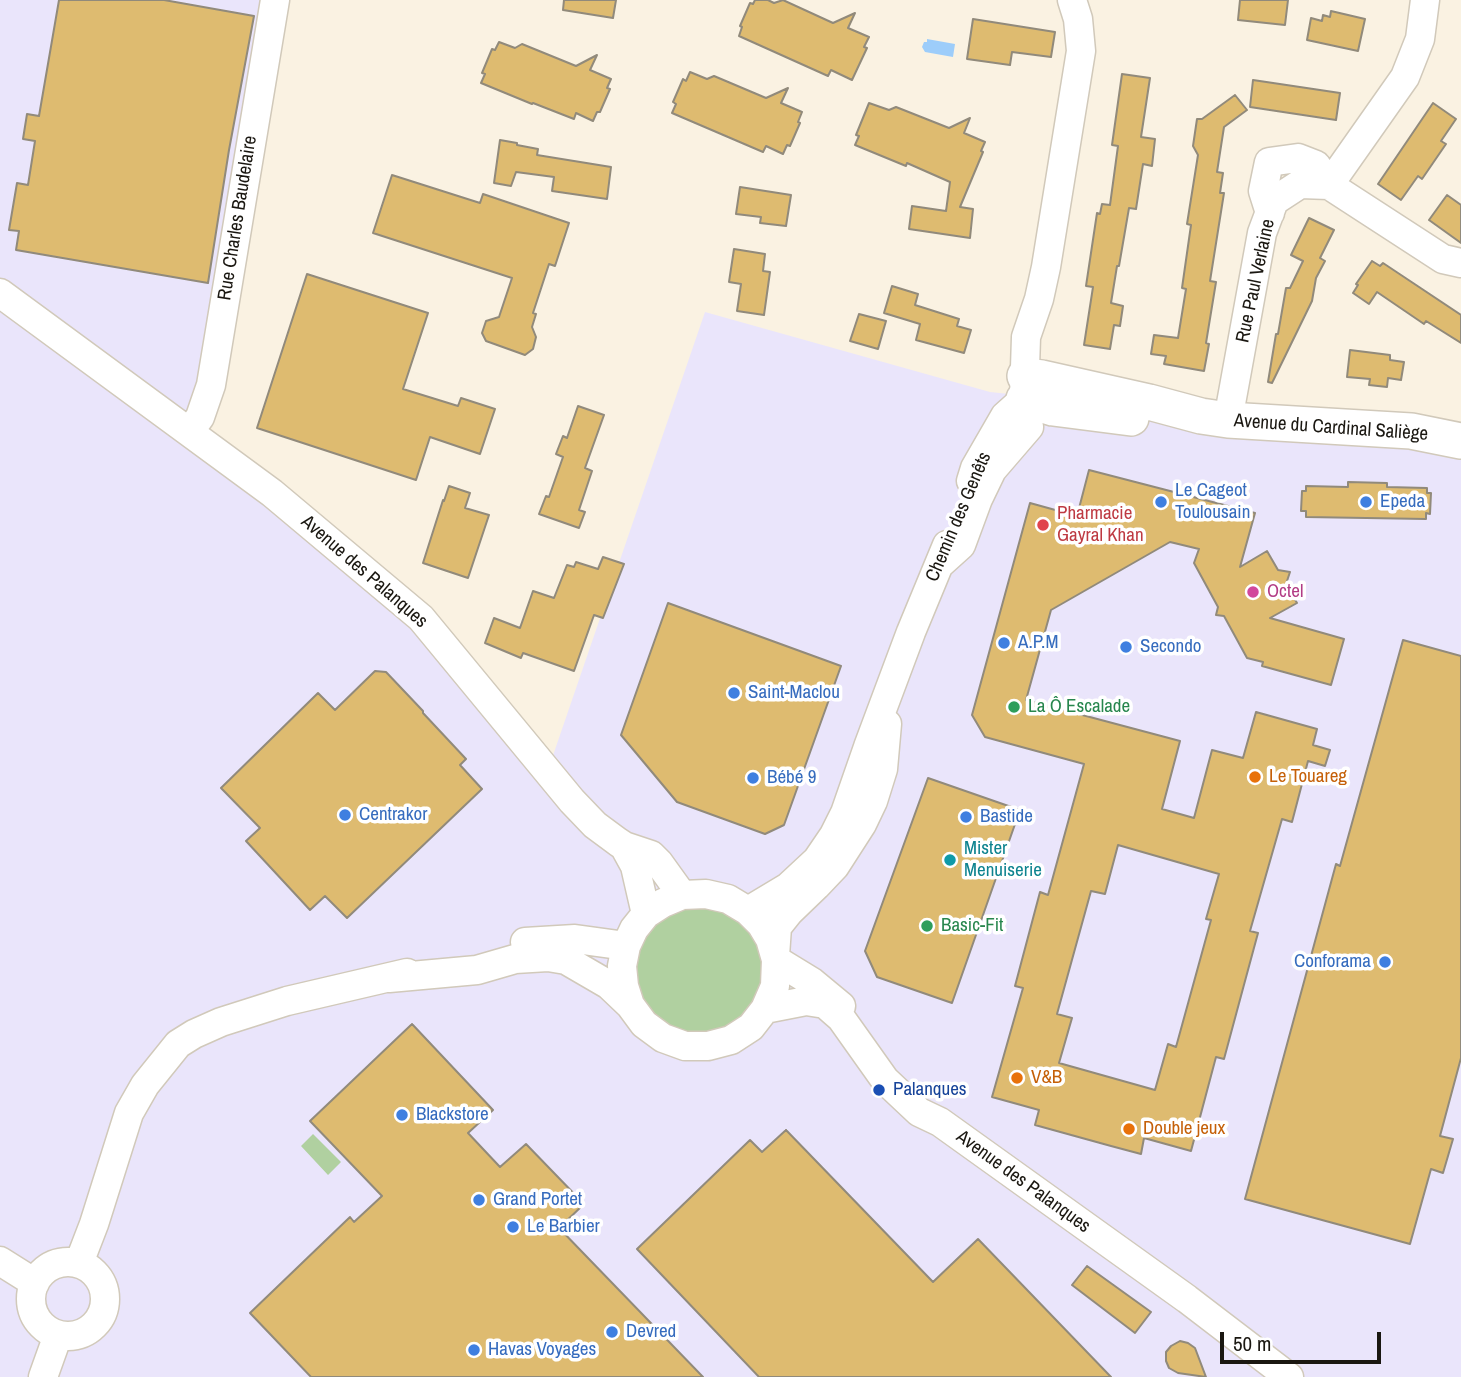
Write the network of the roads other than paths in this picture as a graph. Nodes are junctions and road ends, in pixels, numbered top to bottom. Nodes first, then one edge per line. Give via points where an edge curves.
1 (275, 0) edge
2 (1072, 0) edge
3 (1425, 0) edge
4 (1329, 185) junction
5 (1461, 263) edge
6 (0, 293) edge
7 (1024, 388) junction
8 (1214, 418) junction
9 (189, 432) junction
10 (1461, 441) edge
11 (888, 693) junction
12 (624, 846) junction
13 (682, 895) junction
14 (748, 911) junction
15 (646, 914) junction
16 (626, 946) junction
17 (775, 958) junction
18 (389, 978) junction
19 (630, 1005) junction
20 (765, 1009) junction
21 (940, 1122) junction
22 (0, 1261) edge
23 (79, 1263) junction
24 (35, 1283) junction
25 (58, 1335) junction
26 (43, 1377) edge
27 (1289, 1377) edge

1 - 9 street, Rue Charles Baudelaire via 211,385 200,417
2 - 7 street via 1081,51 1046,267 1026,337
3 - 4 street via 1420,39 1405,77
4 - 5 street via 1443,259
4 - 8 street, Rue Paul Verlaine via 1300,184 1274,201
6 - 9 street, Avenue des Palanques
7 - 8 main road, Avenue du Cardinal Saliège via 1042,378
7 - 11 street, Chemin des Genêts via 975,468
8 - 10 main road, Avenue du Cardinal Saliège via 1411,431
9 - 12 street, Avenue des Palanques via 272,493 421,618 572,801
11 - 14 street, Chemin des Genêts via 834,835 817,860 788,887
11 - 17 street via 883,769 873,801 835,866 777,927
12 - 13 street, Avenue des Palanques via 651,855
12 - 15 street via 635,866
13 - 14 street via 728,899
13 - 15 street
14 - 17 street via 770,939
15 - 16 street
16 - 18 street via 575,939 527,942
16 - 19 street via 622,966
17 - 20 street via 775,986
17 - 21 street via 858,1021
18 - 19 street via 477,970 515,959 548,957 566,960 610,985
18 - 23 street via 287,1001 221,1022 178,1044 129,1113
19 - 20 street via 644,1024 685,1046 731,1040 751,1027
20 - 21 street, Avenue des Palanques via 806,1001 825,1004 841,1018 885,1080 919,1112
21 - 27 street, Avenue des Palanques
22 - 24 street
23 - 24 street via 54,1265
23 - 25 street via 96,1273 103,1284 104,1310 83,1333
24 - 25 street via 33,1312
25 - 26 street

